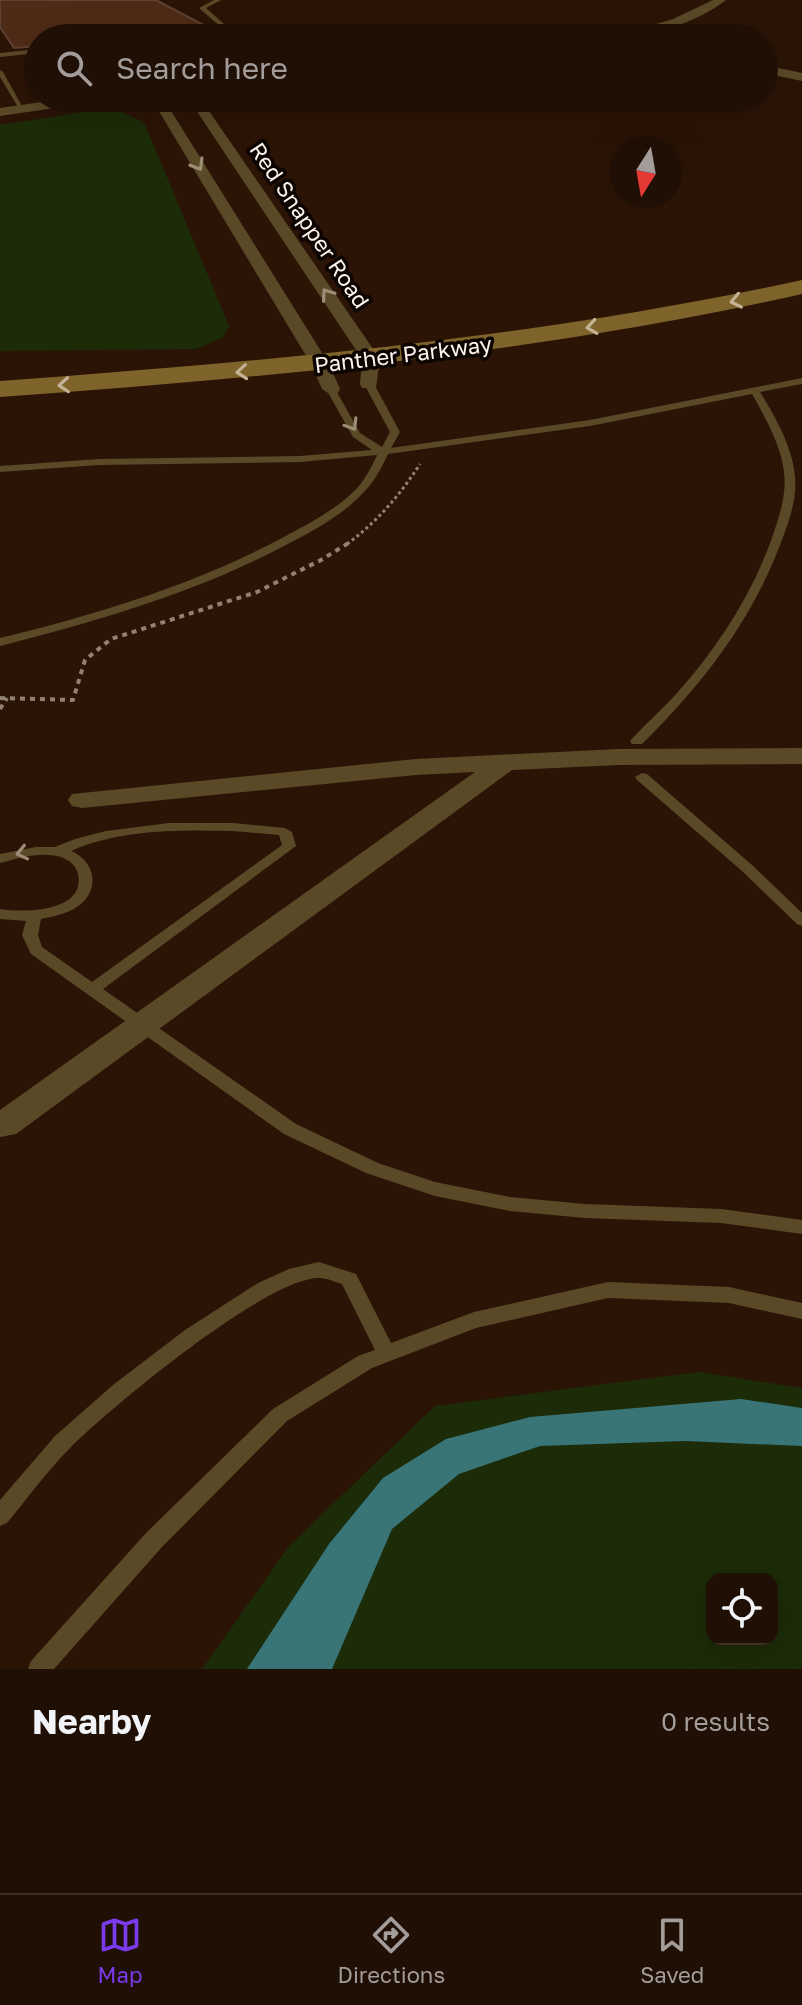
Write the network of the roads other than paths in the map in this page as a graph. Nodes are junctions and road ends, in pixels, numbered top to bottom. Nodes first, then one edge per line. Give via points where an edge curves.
1 (218, 0) edge
2 (721, 0) edge
3 (221, 24) edge
4 (667, 24) edge
5 (24, 52) edge
6 (0, 55) edge
7 (778, 62) edge
8 (802, 66) edge
9 (0, 72) edge
10 (778, 72) edge
11 (802, 77) edge
12 (21, 107) junction
13 (24, 107) edge
14 (0, 112) edge
15 (168, 112) edge
16 (201, 112) edge
17 (253, 219) junction
18 (802, 287) edge
19 (723, 330) dead end
20 (484, 370) dead end
21 (370, 372) junction
22 (319, 381) junction
23 (399, 381) dead end
24 (802, 381) edge
25 (0, 389) edge
26 (754, 390) junction
27 (382, 452) junction
28 (0, 469) edge
29 (0, 642) edge
30 (637, 741) dead end
31 (802, 756) edge
32 (507, 762) junction
33 (642, 777) dead end
34 (82, 800) dead end
35 (58, 851) junction
36 (0, 859) edge
37 (0, 914) edge
38 (34, 917) junction
39 (802, 921) edge
40 (92, 989) junction
41 (143, 1025) junction
42 (4, 1125) dead end
43 (802, 1227) edge
44 (802, 1311) edge
45 (386, 1353) junction
46 (0, 1516) edge
47 (39, 1669) edge

1 - 3 lane via 202,8
2 - 4 street
5 - 6 lane
7 - 8 street
9 - 12 lane
10 - 11 street
12 - 13 street
12 - 14 street
15 -> 17 street, Red Snapper Road
16 - 17 street, Red Snapper Road
21 -> 17 street, Red Snapper Road
17 - 22 street, Red Snapper Road
18 -> 21 main road, Panther Parkway
19 - 20 main road, Panther Parkway
21 - 22 main road, Panther Parkway
21 - 23 main road, Panther Parkway
21 - 27 lane via 395,432
22 -> 25 main road, Panther Parkway
22 -> 27 lane via 356,435
24 - 26 lane
26 - 27 lane via 590,423
26 - 30 lane via 791,474 785,518 746,611 711,664
27 - 28 lane
27 - 29 lane via 362,489 321,521 256,557 137,604
31 - 32 street
32 - 34 street
32 - 41 street
33 - 39 lane
35 -> 36 lane via 20,852
35 - 38 lane via 73,857 87,879 71,903
35 - 40 lane via 77,840 118,831 253,826 285,832 289,846
37 - 38 lane
38 - 40 lane via 30,935 36,950
40 - 41 lane
41 - 42 street
41 - 43 lane via 290,1129 350,1159 435,1189 510,1204 721,1216
44 - 45 lane via 729,1295 608,1290 474,1320
45 - 46 lane via 349,1279 318,1270 286,1278 242,1301 71,1434
45 - 47 lane via 280,1415 154,1540

